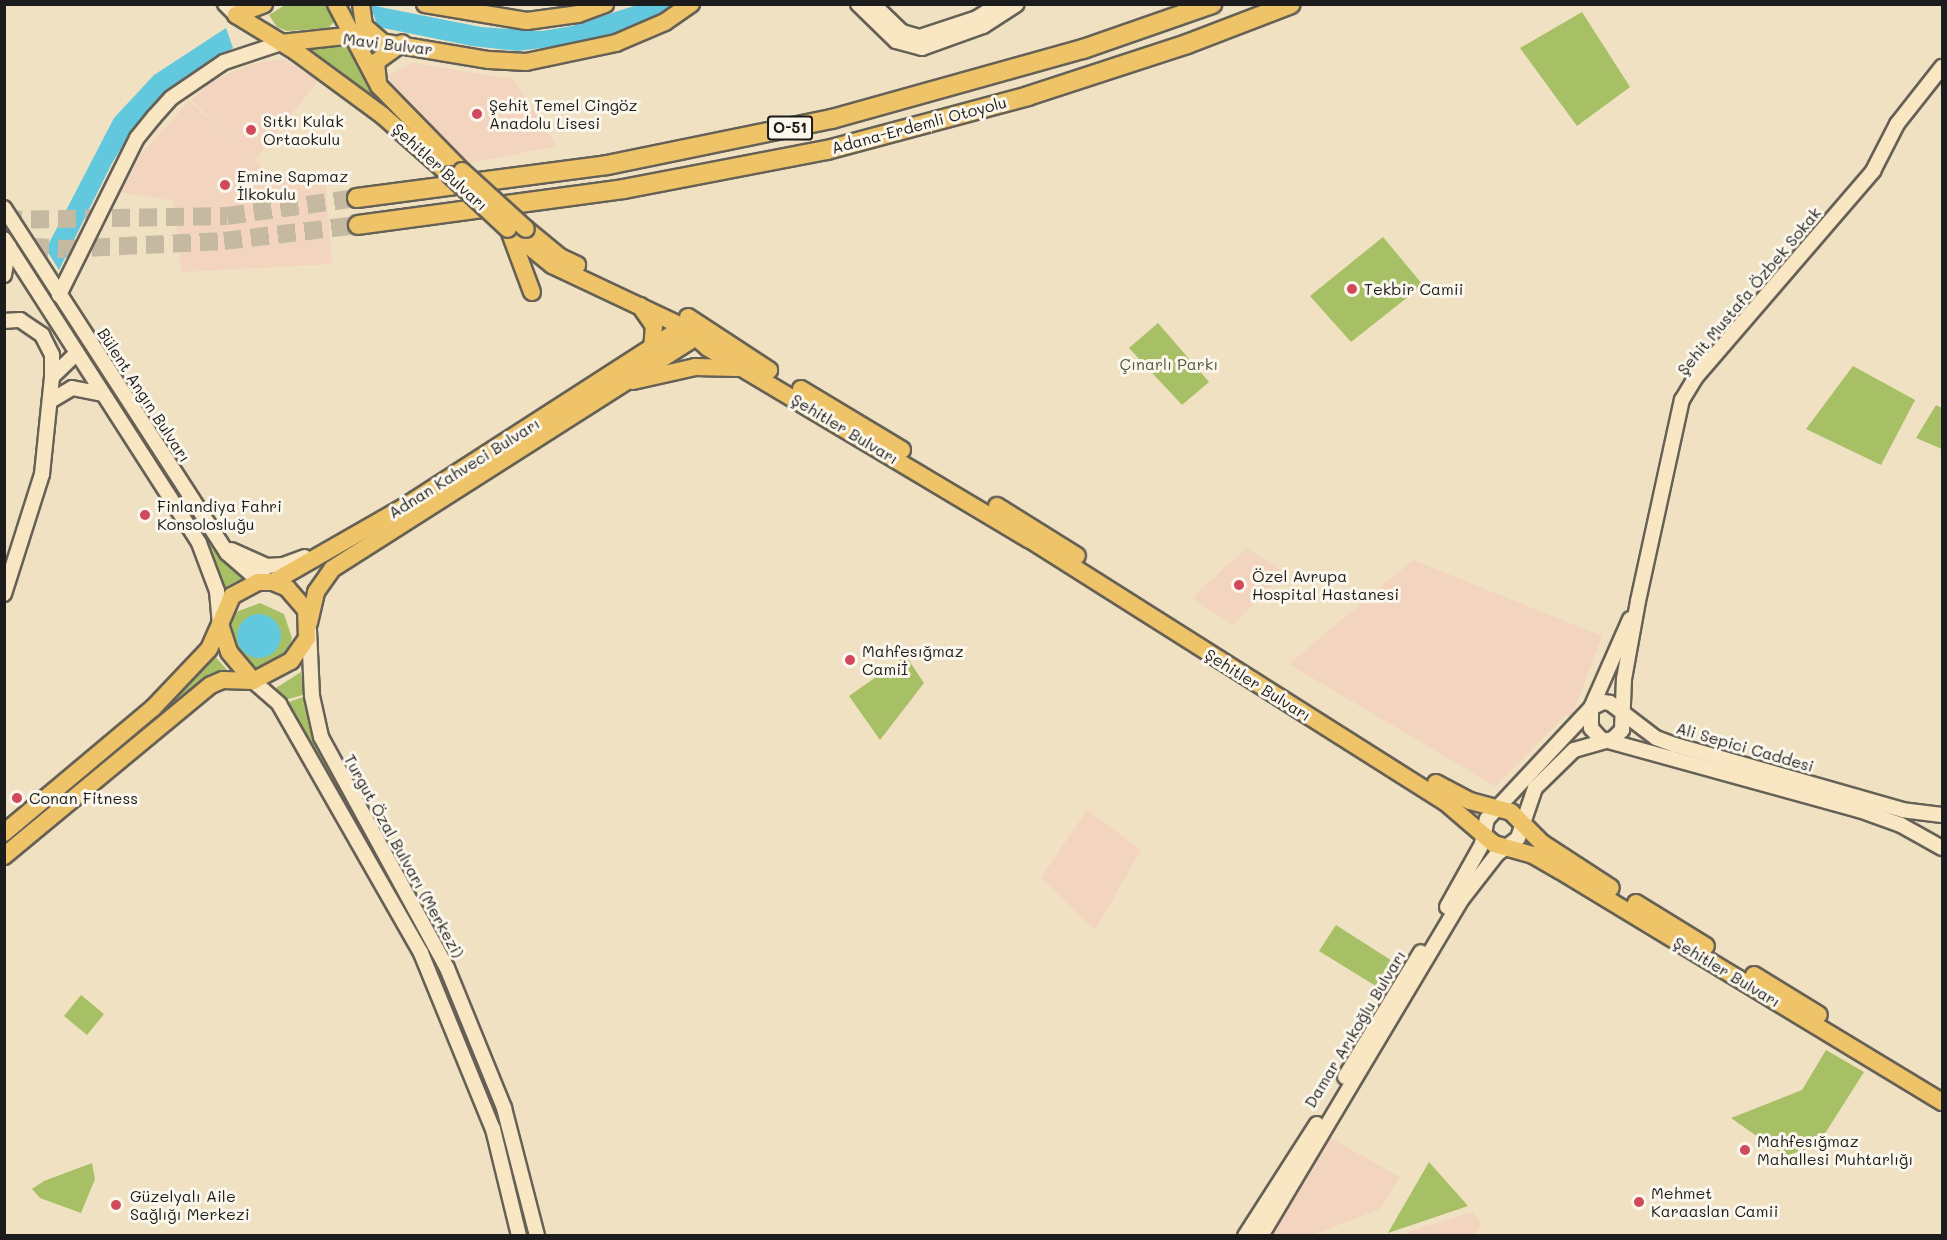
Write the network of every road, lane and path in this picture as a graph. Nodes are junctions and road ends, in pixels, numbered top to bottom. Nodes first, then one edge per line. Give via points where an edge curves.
1 (264, 4) edge
2 (336, 4) edge
3 (361, 4) edge
4 (425, 4) edge
5 (605, 4) edge
6 (691, 4) edge
7 (858, 4) edge
8 (873, 4) edge
9 (999, 4) edge
10 (1017, 4) edge
11 (1212, 4) edge
12 (1291, 4) edge
13 (231, 10) edge
14 (352, 37) junction
15 (380, 40) junction
16 (281, 43) junction
17 (402, 43) junction
18 (1942, 67) edge
19 (379, 86) junction
20 (456, 173) junction
21 (357, 198) tunnel mouth
22 (4, 208) edge
23 (358, 225) tunnel mouth
24 (508, 229) junction
25 (7, 243) edge
26 (4, 275) edge
27 (532, 292) dead end
28 (59, 295) junction
29 (636, 301) junction
30 (4, 321) edge
31 (696, 328) junction
32 (652, 348) junction
33 (76, 354) junction
34 (744, 369) junction
35 (52, 377) junction
36 (624, 384) junction
37 (102, 394) junction
38 (52, 400) junction
39 (349, 540) junction
40 (223, 547) junction
41 (273, 582) junction
42 (4, 594) edge
43 (1638, 601) junction
44 (220, 624) junction
45 (308, 624) junction
46 (254, 681) junction
47 (1591, 708) junction
48 (1624, 711) junction
49 (1607, 741) junction
50 (1496, 808) junction
51 (1942, 815) edge
52 (1523, 824) junction
53 (4, 833) edge
54 (1483, 834) junction
55 (1508, 848) junction
56 (1942, 848) edge
57 (4, 856) edge
58 (1942, 1090) edge
59 (1942, 1102) edge
60 (519, 1236) edge
61 (537, 1236) edge
62 (1245, 1236) edge
63 (1261, 1236) edge

1 - 13 main road
2 - 14 main road, Şehitler Bulvarı
3 - 15 main road via 364,26
4 - 5 main road via 526,21 578,14
6 - 17 main road, Mavi Bulvar via 665,22 616,44 526,62 489,60
7 - 10 main road via 896,41 922,48 983,26
8 - 9 main road via 902,32 920,37 977,18
11 - 21 highway, Adana-Erdemli Otoyolu / O-51 via 1072,52 821,121 607,165
12 - 23 highway, Adana-Erdemli Otoyolu / O-51 via 1187,44 1028,96 827,150 624,189
13 - 16 main road, Şehitler Bulvarı
14 - 15 main road, Mavi Bulvar
14 - 16 main road, Mavi Bulvar
14 - 19 main road, Şehitler Bulvarı
15 - 17 main road, Mavi Bulvar
16 - 20 main road, Şehitler Bulvarı
16 - 28 main road, Mavi Bulvar via 224,62 171,98 154,117 136,138
17 - 19 main road via 376,62
18 - 43 main road, Şehit Mustafa Özbek Sokak via 1897,124 1873,171 1696,377 1682,400
19 - 20 main road, Şehitler Bulvarı
20 - 24 main road, Şehitler Bulvarı, bridge
20 - 31 main road, Şehitler Bulvarı, bridge via 560,257
22 - 28 main road, Bülent Angın Bulvarı
24 - 27 main road
24 - 29 main road, Şehitler Bulvarı via 552,266
25 - 26 main road
25 - 33 main road, Bülent Angın Bulvarı
28 - 40 main road, Bülent Angın Bulvarı
29 - 31 main road, Şehitler Bulvarı
29 - 32 main road via 654,326
30 - 35 main road via 20,320 42,335 50,347
31 - 32 main road
31 - 34 main road, Şehitler Bulvarı via 708,348
31 - 36 main road
31 - 50 main road, Şehitler Bulvarı via 1033,528 1446,790
32 - 39 main road, Adnan Kahveci Bulvarı
33 - 35 main road
33 - 37 main road, Bülent Angın Bulvarı
34 - 36 main road via 695,366
34 - 54 main road, Şehitler Bulvarı via 1097,582 1444,801
35 - 38 main road
36 - 45 main road, Adnan Kahveci Bulvarı via 332,569 316,592
37 - 38 main road via 72,388
37 - 44 main road, Bülent Angın Bulvarı via 199,543 217,591
38 - 42 main road via 42,474
39 - 40 main road via 283,566 267,566
39 - 41 main road, Adnan Kahveci Bulvarı
40 - 41 main road, Bülent Angın Bulvarı via 250,574
41 - 44 main road via 251,584 232,596
41 - 45 main road via 299,598
43 - 47 main road
43 - 48 main road via 1624,679
44 - 46 main road via 229,652
44 - 53 main road via 209,649 153,708
45 - 46 main road via 307,638 291,661
45 - 61 main road, Turgut Özal Bulvarı (Merkezi) via 312,696 321,737 447,968 504,1107
46 - 57 main road via 223,680 211,685
46 - 60 main road, Turgut Özal Bulvarı (Merkezi) via 279,704 421,953 493,1130
47 - 48 main road via 1603,702
47 - 49 main road via 1590,728
47 - 50 main road
48 - 49 main road via 1622,730
48 - 51 main road, Ali Sepici Caddesi via 1656,738 1675,745 1903,810
49 - 52 main road via 1574,750 1542,779 1529,799
49 - 56 main road, Ali Sepici Caddesi via 1859,810 1909,829
50 - 52 main road via 1511,812
50 - 54 main road
52 - 55 main road via 1518,838
52 - 58 main road, Şehitler Bulvarı via 1569,862
54 - 55 main road via 1494,844
54 - 62 main road, Damar Arıkoğlu Bulvarı via 1475,858 1400,988
55 - 59 main road, Şehitler Bulvarı via 1533,855 1559,870
55 - 63 main road, Damar Arıkoğlu Bulvarı via 1492,859 1462,899

